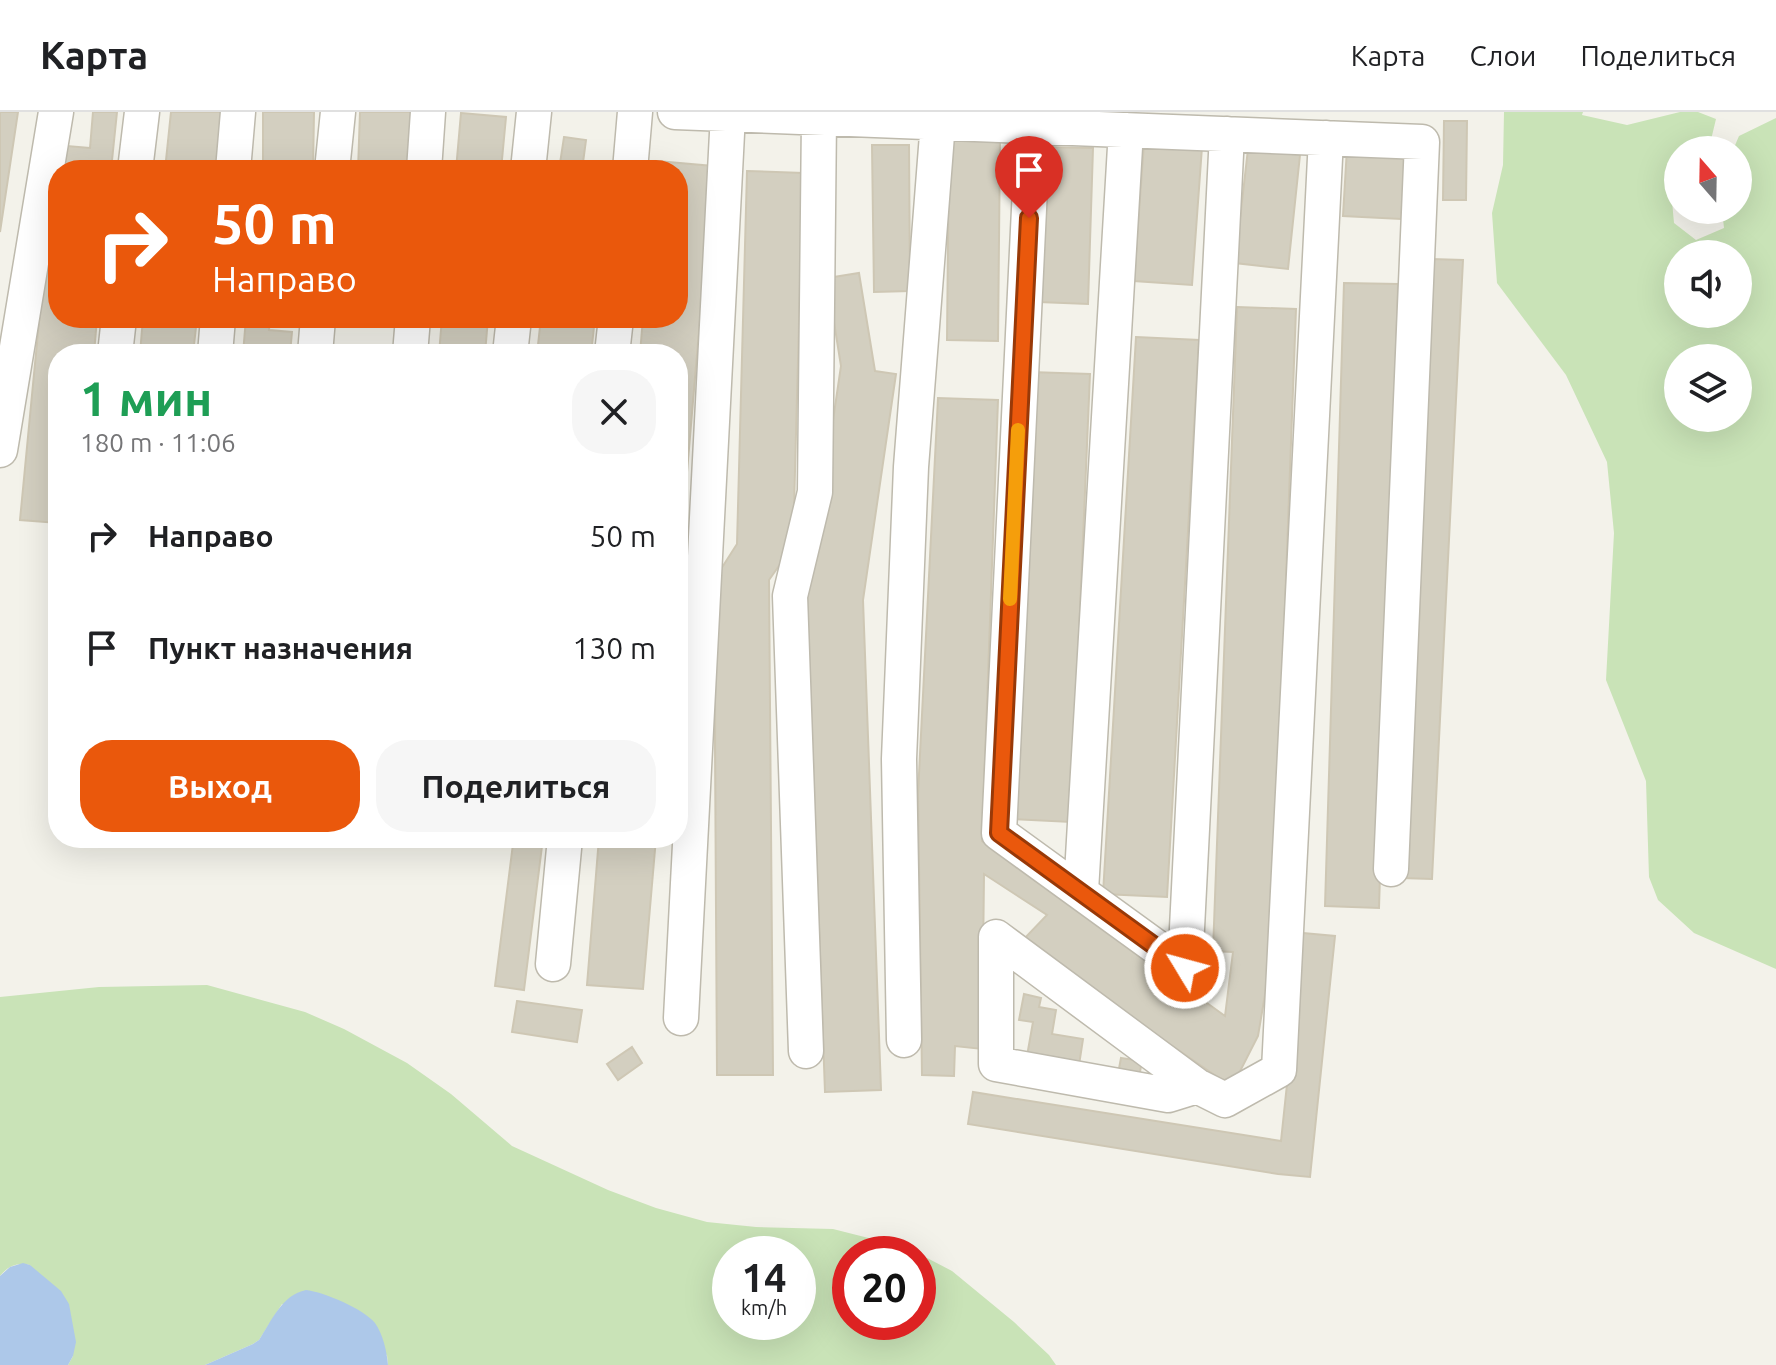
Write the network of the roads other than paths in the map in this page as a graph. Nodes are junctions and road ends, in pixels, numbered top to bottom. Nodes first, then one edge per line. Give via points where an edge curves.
1 (56, 112) edge
2 (142, 112) edge
3 (238, 112) edge
4 (338, 112) edge
5 (428, 112) edge
6 (534, 112) edge
7 (635, 112) edge
8 (675, 112) edge
9 (728, 114) junction
10 (903, 116) edge
11 (819, 118) junction
12 (938, 122) junction
13 (1033, 126) junction
14 (1126, 130) junction
15 (1227, 134) junction
16 (1326, 138) junction
17 (48, 160) edge
18 (48, 160) edge
19 (136, 160) edge
20 (234, 160) edge
21 (333, 160) edge
22 (425, 160) edge
23 (529, 160) edge
24 (631, 160) edge
25 (0, 450) edge
26 (564, 848) edge
27 (1391, 869) dead end
28 (1081, 891) junction
29 (553, 964) dead end
30 (681, 1018) dead end
31 (904, 1040) dead end
32 (806, 1051) dead end
33 (1197, 1086) junction

1 - 17 lane
2 - 19 lane
3 - 20 lane
4 - 21 lane
5 - 22 lane
6 - 23 lane
7 - 24 lane
8 - 9 lane
9 - 11 lane
9 - 30 lane
10 - 11 lane
10 - 12 lane
11 - 32 lane via 815,492 790,596
12 - 13 lane
12 - 31 lane via 911,467 899,759
13 - 14 lane
13 - 28 lane via 999,833
14 - 15 lane
14 - 28 lane
15 - 16 lane
15 - 28 lane via 1185,968
16 - 27 lane via 1422,142
16 - 33 lane via 1279,1070 1225,1100
18 - 25 lane
26 - 29 lane
33 - 33 lane via 1168,1095 996,1064 996,937

